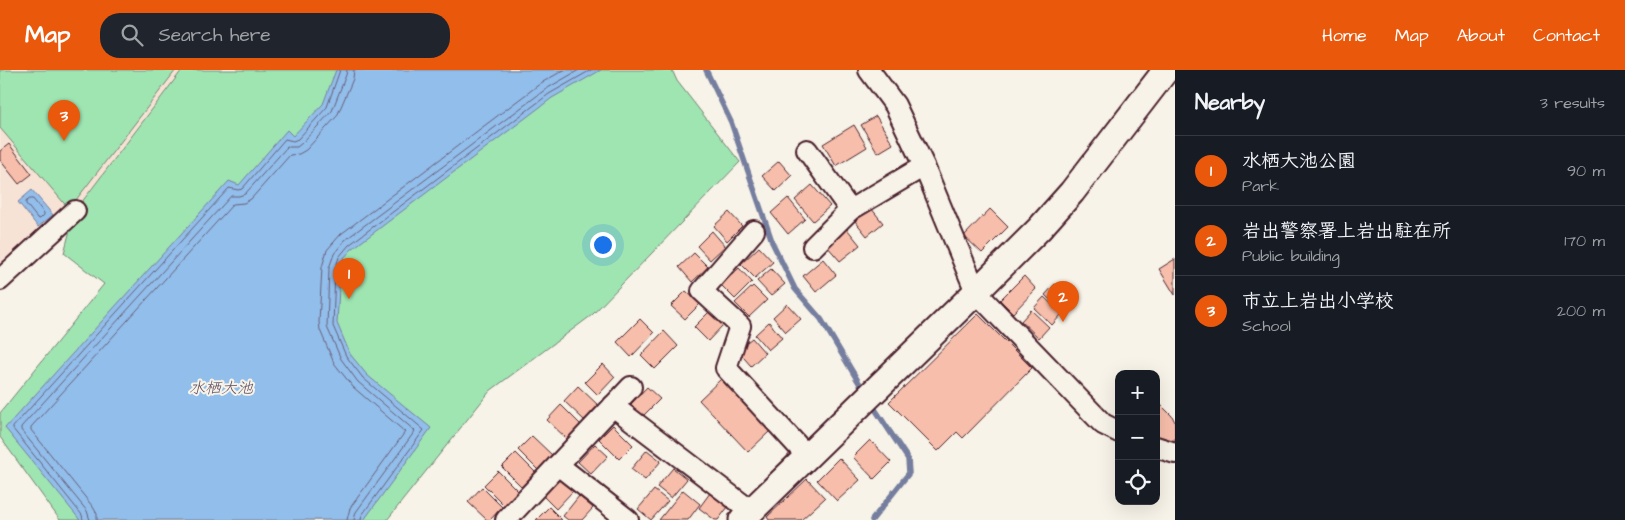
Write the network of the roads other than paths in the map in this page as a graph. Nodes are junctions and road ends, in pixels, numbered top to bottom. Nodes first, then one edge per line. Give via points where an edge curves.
1 (869, 70) edge
2 (1166, 70) edge
3 (807, 150) dead end
4 (924, 166) junction
5 (850, 210) junction
6 (75, 211) dead end
7 (754, 231) dead end
8 (813, 247) dead end
9 (0, 280) edge
10 (976, 292) junction
11 (631, 387) dead end
12 (613, 406) junction
13 (1115, 430) edge
14 (1160, 448) edge
15 (1175, 453) edge
16 (808, 457) junction
17 (558, 465) junction
18 (746, 516) edge
19 (506, 520) edge
20 (628, 520) edge

1 - 4 street via 895,105
2 - 10 street via 1072,192
3 - 5 street
4 - 5 street
4 - 10 street
5 - 8 street
6 - 9 street
7 - 16 street via 702,291 740,326 726,368
10 - 13 street via 1103,424
10 - 16 street
11 - 12 street
12 - 17 street
12 - 18 street
14 - 15 street
16 - 18 street
17 - 19 street
17 - 20 street

